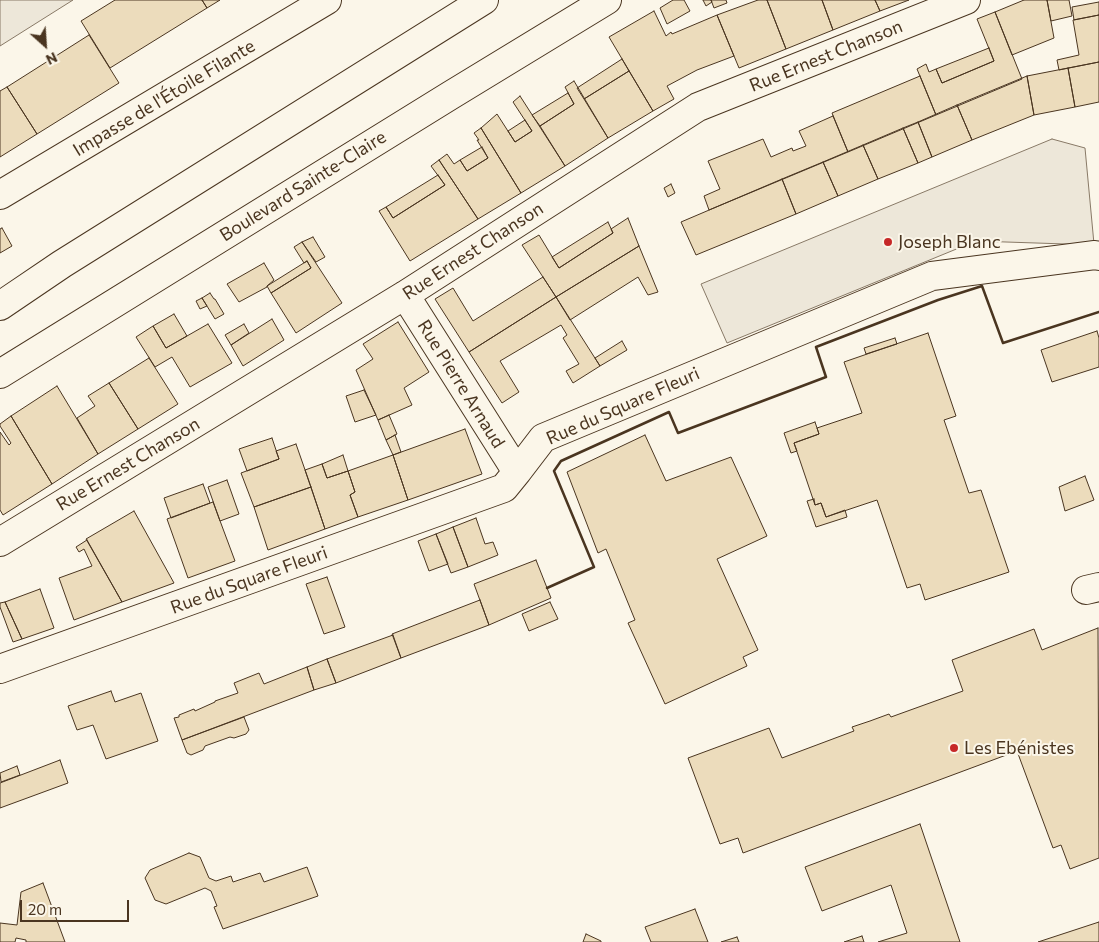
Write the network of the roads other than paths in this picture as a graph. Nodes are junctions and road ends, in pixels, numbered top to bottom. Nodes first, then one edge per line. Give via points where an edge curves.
1 (328, 0) edge
2 (484, 0) edge
3 (607, 0) edge
4 (966, 0) edge
5 (0, 195) edge
6 (1099, 256) edge
7 (405, 295) junction
8 (0, 306) edge
9 (0, 374) edge
10 (517, 472) junction
11 (0, 542) edge
12 (0, 669) edge

1 - 5 street, Impasse de l'Étoile Filante
2 - 8 street
3 - 9 street, Boulevard Sainte-Claire
4 - 7 street, Rue Ernest Chanson via 698,107
6 - 10 street, Rue du Square Fleuri via 932,276 542,438
7 - 10 street, Rue Pierre Arnaud
7 - 11 street, Rue Ernest Chanson
10 - 12 street, Rue du Square Fleuri via 504,488

